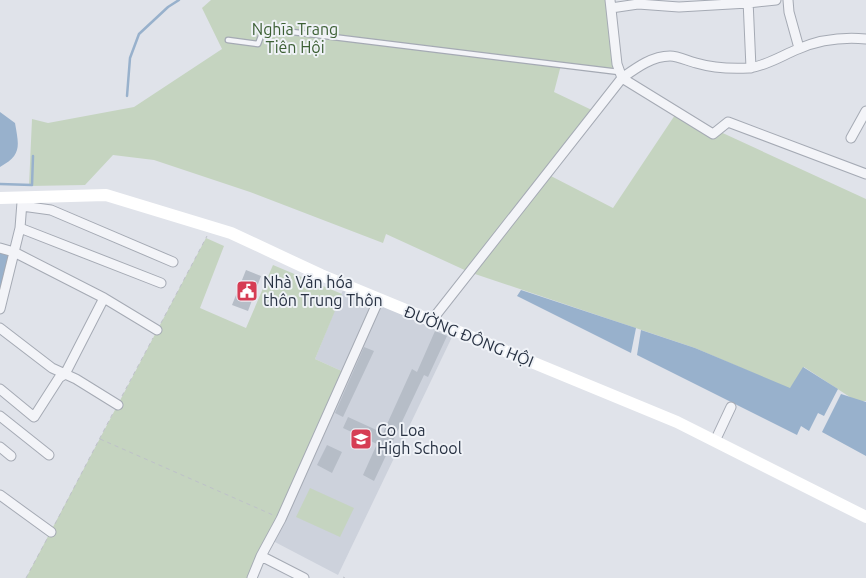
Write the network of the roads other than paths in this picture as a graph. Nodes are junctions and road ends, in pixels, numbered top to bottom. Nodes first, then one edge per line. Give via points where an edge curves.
1 (776, 0) edge
2 (788, 0) edge
3 (748, 2) edge
4 (610, 4) edge
5 (866, 39) edge
6 (228, 40) dead end
7 (799, 48) junction
8 (751, 68) junction
9 (621, 75) junction
10 (866, 111) edge
11 (851, 138) dead end
12 (866, 174) edge
13 (0, 198) edge
14 (22, 202) junction
15 (20, 228) junction
16 (0, 248) edge
17 (14, 252) junction
18 (172, 262) dead end
19 (161, 283) dead end
20 (104, 298) junction
21 (380, 299) junction
22 (0, 309) edge
23 (432, 320) junction
24 (0, 328) edge
25 (157, 330) dead end
26 (65, 374) junction
27 (0, 389) edge
28 (118, 405) dead end
29 (731, 407) dead end
30 (0, 416) edge
31 (715, 441) junction
32 (0, 447) edge
33 (49, 455) dead end
34 (10, 456) dead end
35 (0, 495) edge
36 (866, 517) edge
37 (51, 532) dead end
38 (261, 556) junction
39 (252, 578) edge
40 (304, 578) edge

1 - 3 street
2 - 7 street
3 - 4 street via 679,7
3 - 8 street
4 - 9 street
5 - 7 street via 821,42
6 - 9 lane via 258,44 260,36 276,30
7 - 8 street
8 - 9 street via 712,67 672,56 654,58
9 - 12 street via 713,134 728,122
9 - 23 street
10 - 11 street
13 - 14 street, ĐƯỜNG ĐÔNG HỘI
14 - 15 street
14 - 18 street via 51,210
14 - 21 street, ĐƯỜNG ĐÔNG HỘI via 106,195 129,201 232,233
15 - 17 street
15 - 19 street
16 - 17 street
17 - 20 street
17 - 22 street
20 - 25 street
20 - 26 street
21 - 23 street, ĐƯỜNG ĐÔNG HỘI via 416,317
21 - 38 street via 281,519
23 - 31 street, ĐƯỜNG ĐÔNG HỘI via 677,422
24 - 26 street via 52,368
26 - 27 street via 59,378 34,417
26 - 28 street
29 - 31 street
30 - 33 street
31 - 36 street, ĐƯỜNG ĐÔNG HỘI
32 - 34 street
35 - 37 street
38 - 39 street
38 - 40 street

